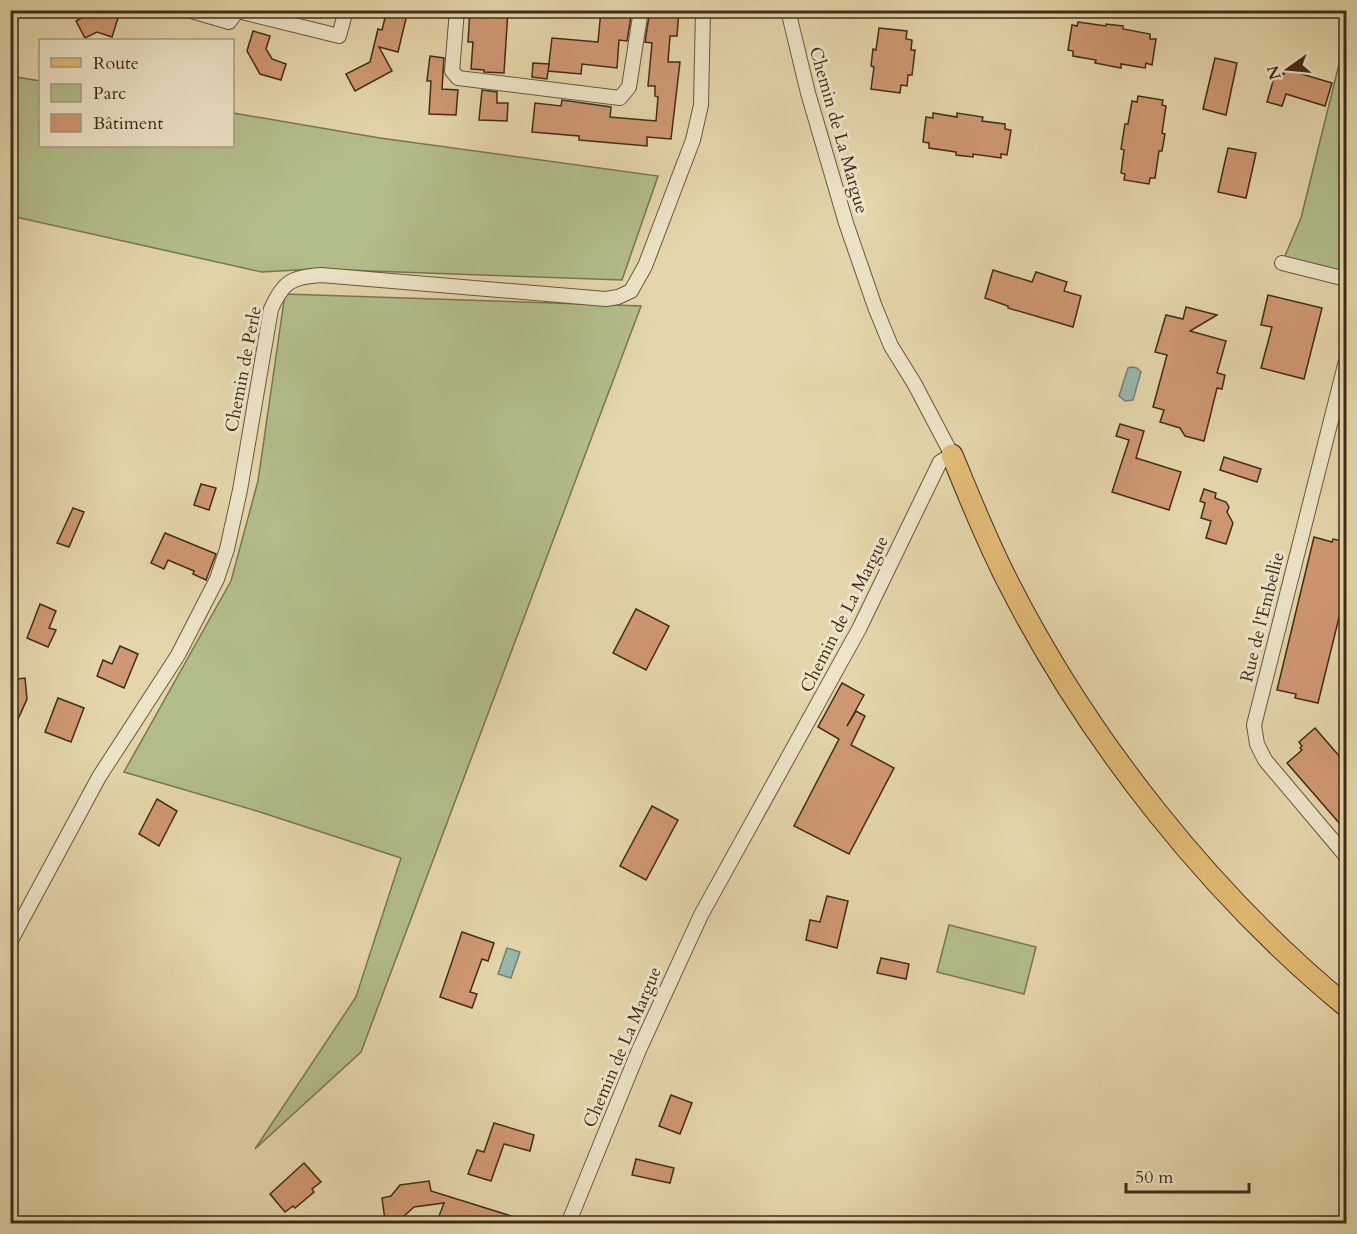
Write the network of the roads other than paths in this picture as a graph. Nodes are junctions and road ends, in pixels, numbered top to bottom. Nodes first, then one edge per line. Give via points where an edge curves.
1 (188, 10) edge
2 (346, 10) edge
3 (457, 10) edge
4 (641, 10) edge
5 (703, 10) edge
6 (788, 10) edge
7 (238, 11) edge
8 (1282, 263) dead end
9 (1347, 279) edge
10 (1347, 361) edge
11 (951, 455) junction
12 (1347, 856) edge
13 (10, 942) edge
14 (1347, 1006) edge
15 (568, 1224) edge

1 - 7 street via 229,22
2 - 7 street via 339,36
3 - 4 street via 452,71 459,78 620,98 629,87
5 - 13 street, Chemin de Perle via 701,105 693,140 645,266 631,291 606,299 321,274 301,276 279,291 271,309 240,490 217,579 178,655 99,777
6 - 11 street, Chemin de La Margue via 846,223 874,307
8 - 9 street
10 - 12 street, Rue de l'Embellie via 1254,724 1265,760
11 - 14 main road via 1008,583 1108,749 1176,835 1243,910
11 - 15 street, Chemin de La Margue via 940,462 859,629 701,915 639,1050

